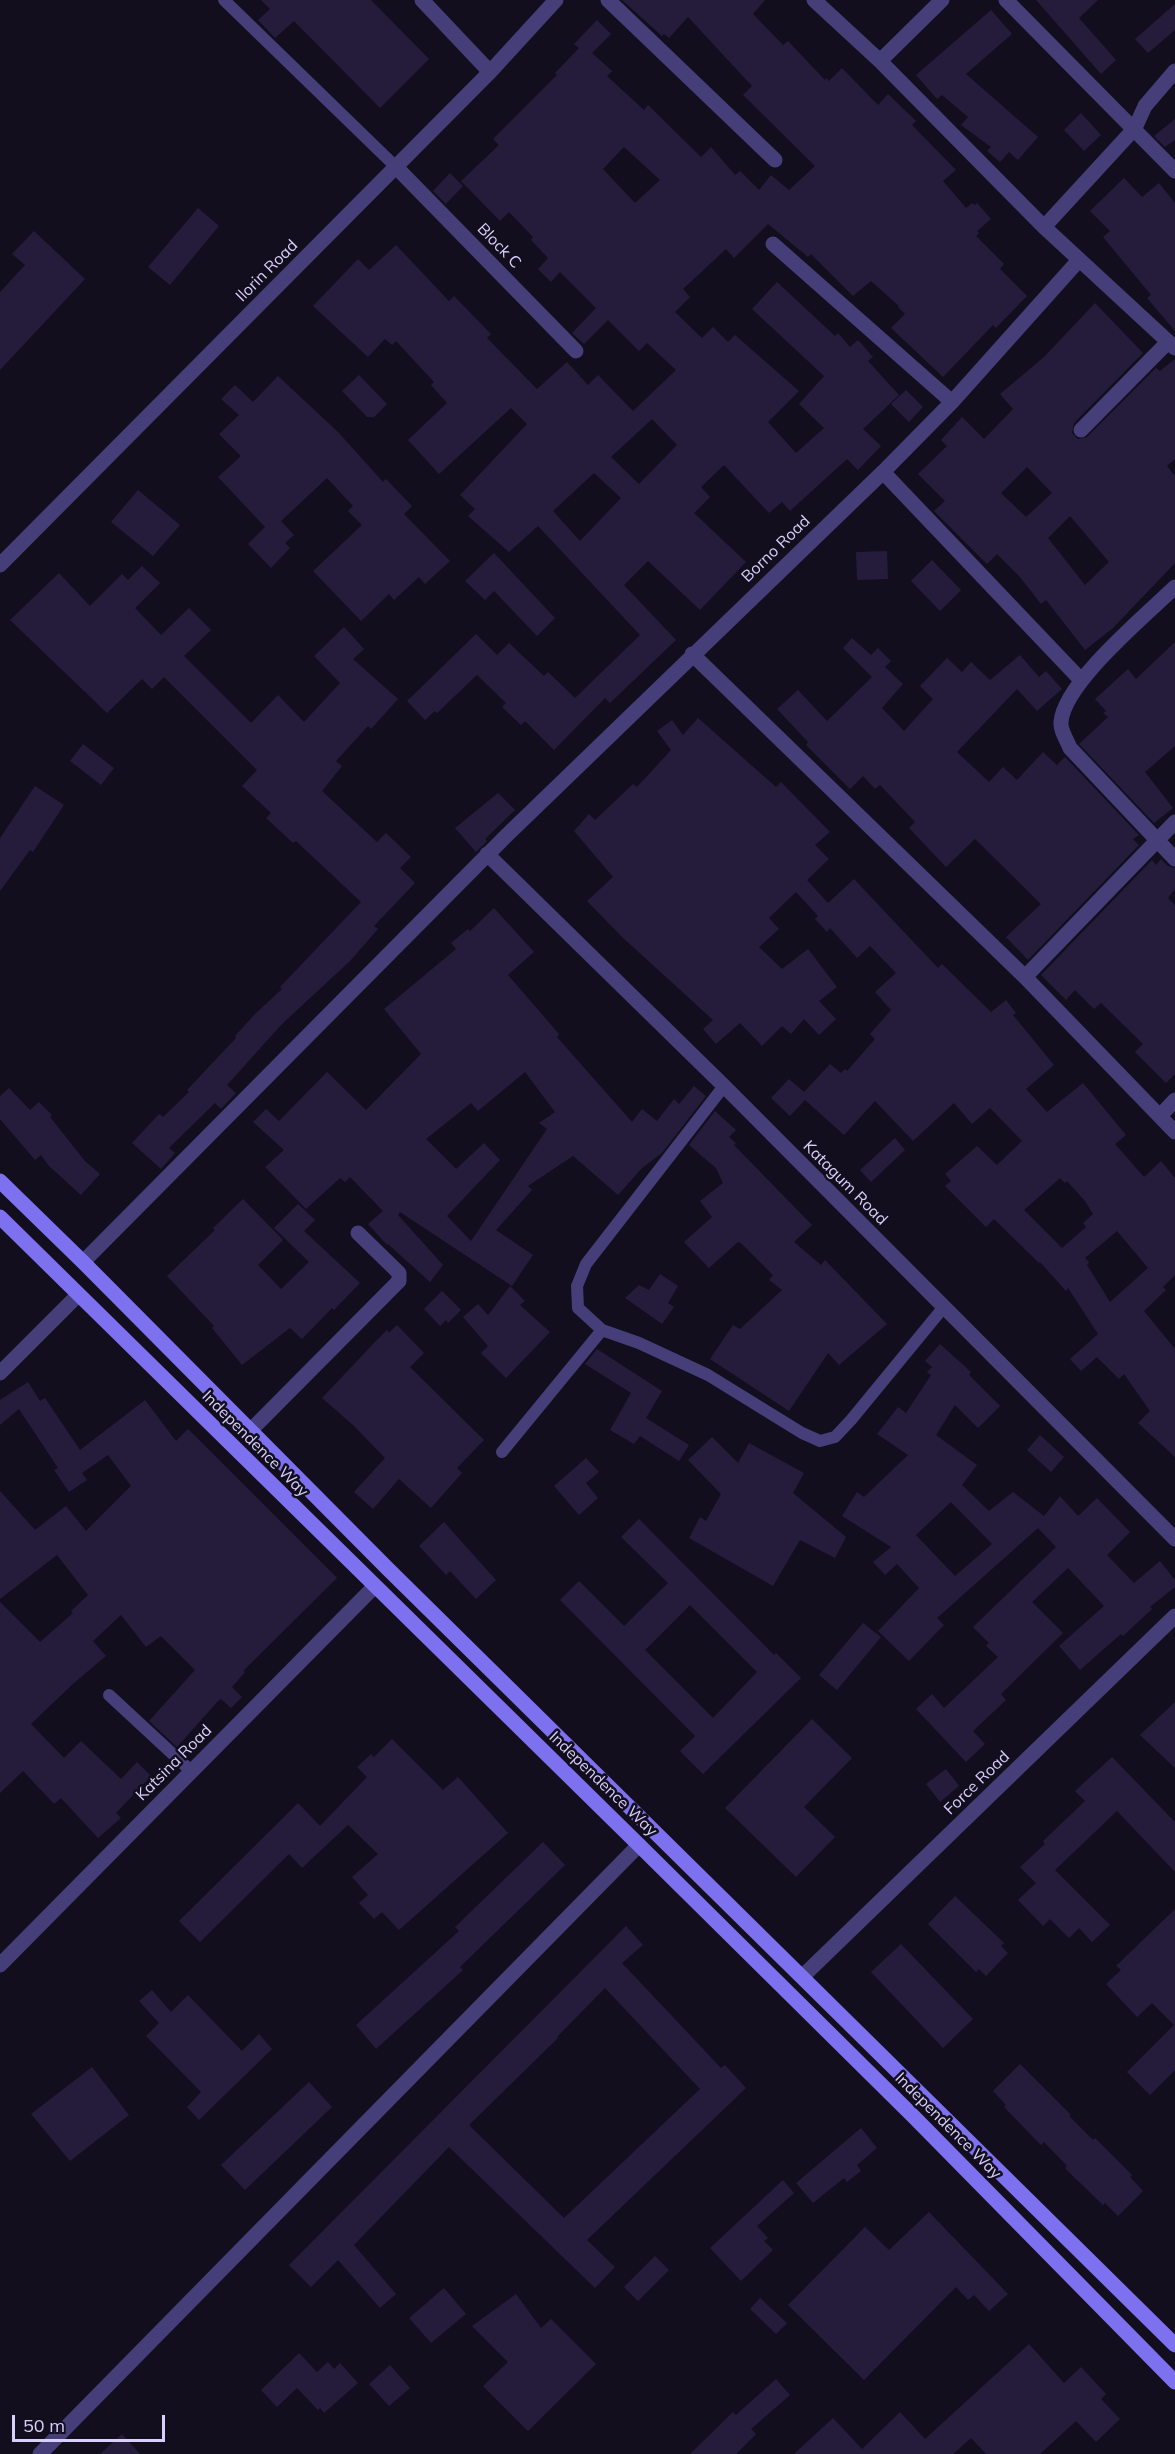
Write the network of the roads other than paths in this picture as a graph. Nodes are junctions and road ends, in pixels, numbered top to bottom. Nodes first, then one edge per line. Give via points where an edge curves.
1 (224, 0) edge
2 (422, 0) edge
3 (556, 0) edge
4 (608, 0) edge
5 (814, 0) edge
6 (942, 0) edge
7 (1006, 0) edge
8 (880, 62) junction
9 (1175, 71) edge
10 (490, 72) junction
11 (1135, 128) junction
12 (775, 160) dead end
13 (396, 167) junction
14 (1175, 171) edge
15 (1044, 227) junction
16 (773, 244) dead end
17 (1079, 260) junction
18 (1172, 345) edge
19 (576, 351) dead end
20 (952, 402) junction
21 (1081, 430) dead end
22 (883, 472) junction
23 (0, 565) edge
24 (1175, 587) edge
25 (692, 654) junction
26 (1080, 679) junction
27 (1175, 822) edge
28 (1156, 840) junction
29 (488, 854) junction
30 (1175, 860) edge
31 (1025, 976) junction
32 (724, 1086) junction
33 (1175, 1100) edge
34 (1160, 1116) junction
35 (1175, 1132) edge
36 (0, 1181) edge
37 (0, 1217) edge
38 (358, 1233) dead end
39 (83, 1262) junction
40 (78, 1295) junction
41 (943, 1308) junction
42 (602, 1330) junction
43 (0, 1373) edge
44 (251, 1430) junction
45 (502, 1452) dead end
46 (1175, 1539) edge
47 (374, 1587) junction
48 (1175, 1617) edge
49 (109, 1695) dead end
50 (191, 1772) junction
51 (639, 1845) junction
52 (0, 1965) edge
53 (803, 1976) junction
54 (1175, 2345) edge
55 (1175, 2382) edge
56 (40, 2454) edge

1 - 13 lane
2 - 10 street
3 - 10 street, Ilorin Road
4 - 12 street
5 - 8 street
6 - 8 street
7 - 11 street
8 - 15 street
9 - 11 street via 1145,106
10 - 13 street, Ilorin Road
11 - 14 street
11 - 15 street
13 - 19 street, Block C
13 - 23 street, Ilorin Road
15 - 17 street
16 - 20 street
17 - 18 street
17 - 20 street, Borno Road
18 - 21 street
20 - 22 street, Borno Road
22 - 25 street, Borno Road
22 - 26 street
24 - 26 street
25 - 29 street, Borno Road
25 - 31 street
26 - 28 street via 1065,704 1060,724 1070,748
27 - 28 street
28 - 30 street
28 - 31 street
29 - 32 street, Katagum Road
29 - 39 street, Borno Road
31 - 34 street
32 - 41 street, Katagum Road
32 - 42 lane via 586,1263 577,1286 578,1308
33 - 34 street
34 - 35 street
36 - 39 main road, Independence Way
37 - 40 main road, Independence Way
38 - 44 street via 399,1272 399,1281
39 - 44 main road, Independence Way
40 - 43 street
40 - 47 main road, Independence Way
41 - 42 lane via 851,1420 835,1437 820,1441 708,1376
41 - 46 street, Katagum Road
42 - 45 lane
44 - 53 main road, Independence Way
47 - 50 street, Katsina Road
47 - 51 main road, Independence Way
48 - 53 street, Force Road
49 - 50 lane
50 - 52 street, Katsina Road
51 - 55 main road, Independence Way
51 - 56 street
53 - 54 main road, Independence Way

